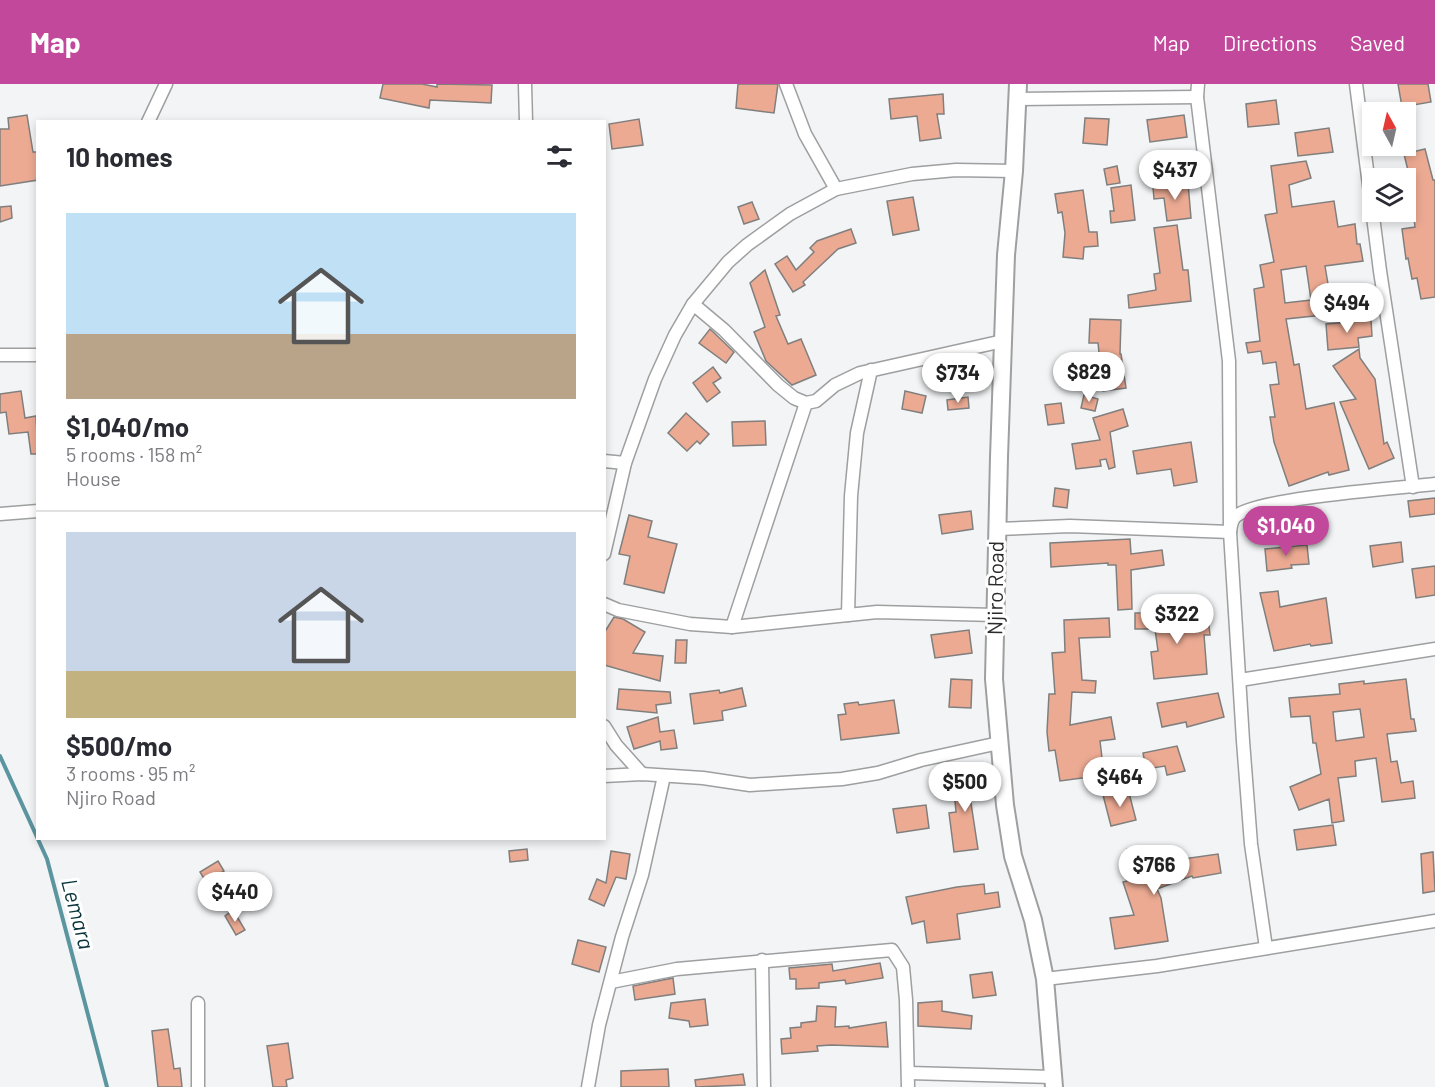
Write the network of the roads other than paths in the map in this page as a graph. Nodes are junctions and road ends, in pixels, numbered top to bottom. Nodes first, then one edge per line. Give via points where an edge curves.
1 (166, 84) edge
2 (525, 84) edge
3 (786, 84) edge
4 (1198, 84) edge
5 (1356, 84) edge
6 (1017, 91) edge
7 (1197, 97) junction
8 (149, 120) edge
9 (526, 120) edge
10 (1014, 171) junction
11 (836, 189) junction
12 (693, 304) junction
13 (1003, 341) junction
14 (0, 355) edge
15 (36, 355) edge
16 (871, 370) junction
17 (806, 403) junction
18 (606, 461) edge
19 (625, 463) junction
20 (1435, 484) edge
21 (1413, 487) junction
22 (36, 511) edge
23 (0, 514) edge
24 (997, 530) junction
25 (1230, 532) junction
26 (606, 545) edge
27 (606, 605) edge
28 (848, 615) junction
29 (996, 615) junction
30 (732, 627) junction
31 (1435, 649) edge
32 (1240, 680) junction
33 (606, 729) edge
34 (999, 743) junction
35 (642, 774) junction
36 (606, 776) edge
37 (664, 776) junction
38 (1435, 921) edge
39 (1266, 948) junction
40 (762, 960) junction
41 (1045, 979) junction
42 (611, 982) junction
43 (198, 1003) dead end
44 (909, 1073) junction
45 (1053, 1082) edge
46 (198, 1087) edge
47 (588, 1087) edge
48 (764, 1087) edge
49 (908, 1087) edge

1 - 8 street
2 - 9 street
3 - 11 street via 805,134
4 - 7 street
5 - 21 street
6 - 7 street
6 - 10 street, Njiro Road
7 - 25 street via 1229,361
10 - 11 street via 912,174
10 - 13 street, Njiro Road
11 - 12 street via 790,214 747,245
12 - 17 street via 778,385
12 - 19 street via 655,379
13 - 16 street
13 - 24 street, Njiro Road
14 - 15 street
16 - 17 street via 842,380 816,401
16 - 28 street via 857,433 850,496
17 - 30 street
18 - 19 street
19 - 26 street
20 - 21 street
21 - 25 street via 1257,507 1237,515
22 - 23 street
24 - 25 street via 1070,526
24 - 29 street, Njiro Road
25 - 32 street
27 - 30 street via 690,624
28 - 29 street
28 - 30 street
29 - 34 street, Njiro Road via 994,679
31 - 32 street
32 - 39 street via 1251,844
33 - 35 street
34 - 37 street via 842,779 750,785
34 - 41 street, Njiro Road via 1013,856 1033,920
35 - 36 street
35 - 37 street
37 - 42 street via 642,875
38 - 39 street
39 - 41 street
40 - 42 street via 677,969
40 - 44 street via 892,950 903,967
40 - 48 street
41 - 45 street, Njiro Road
42 - 47 street
43 - 46 street
44 - 45 street
44 - 49 street

